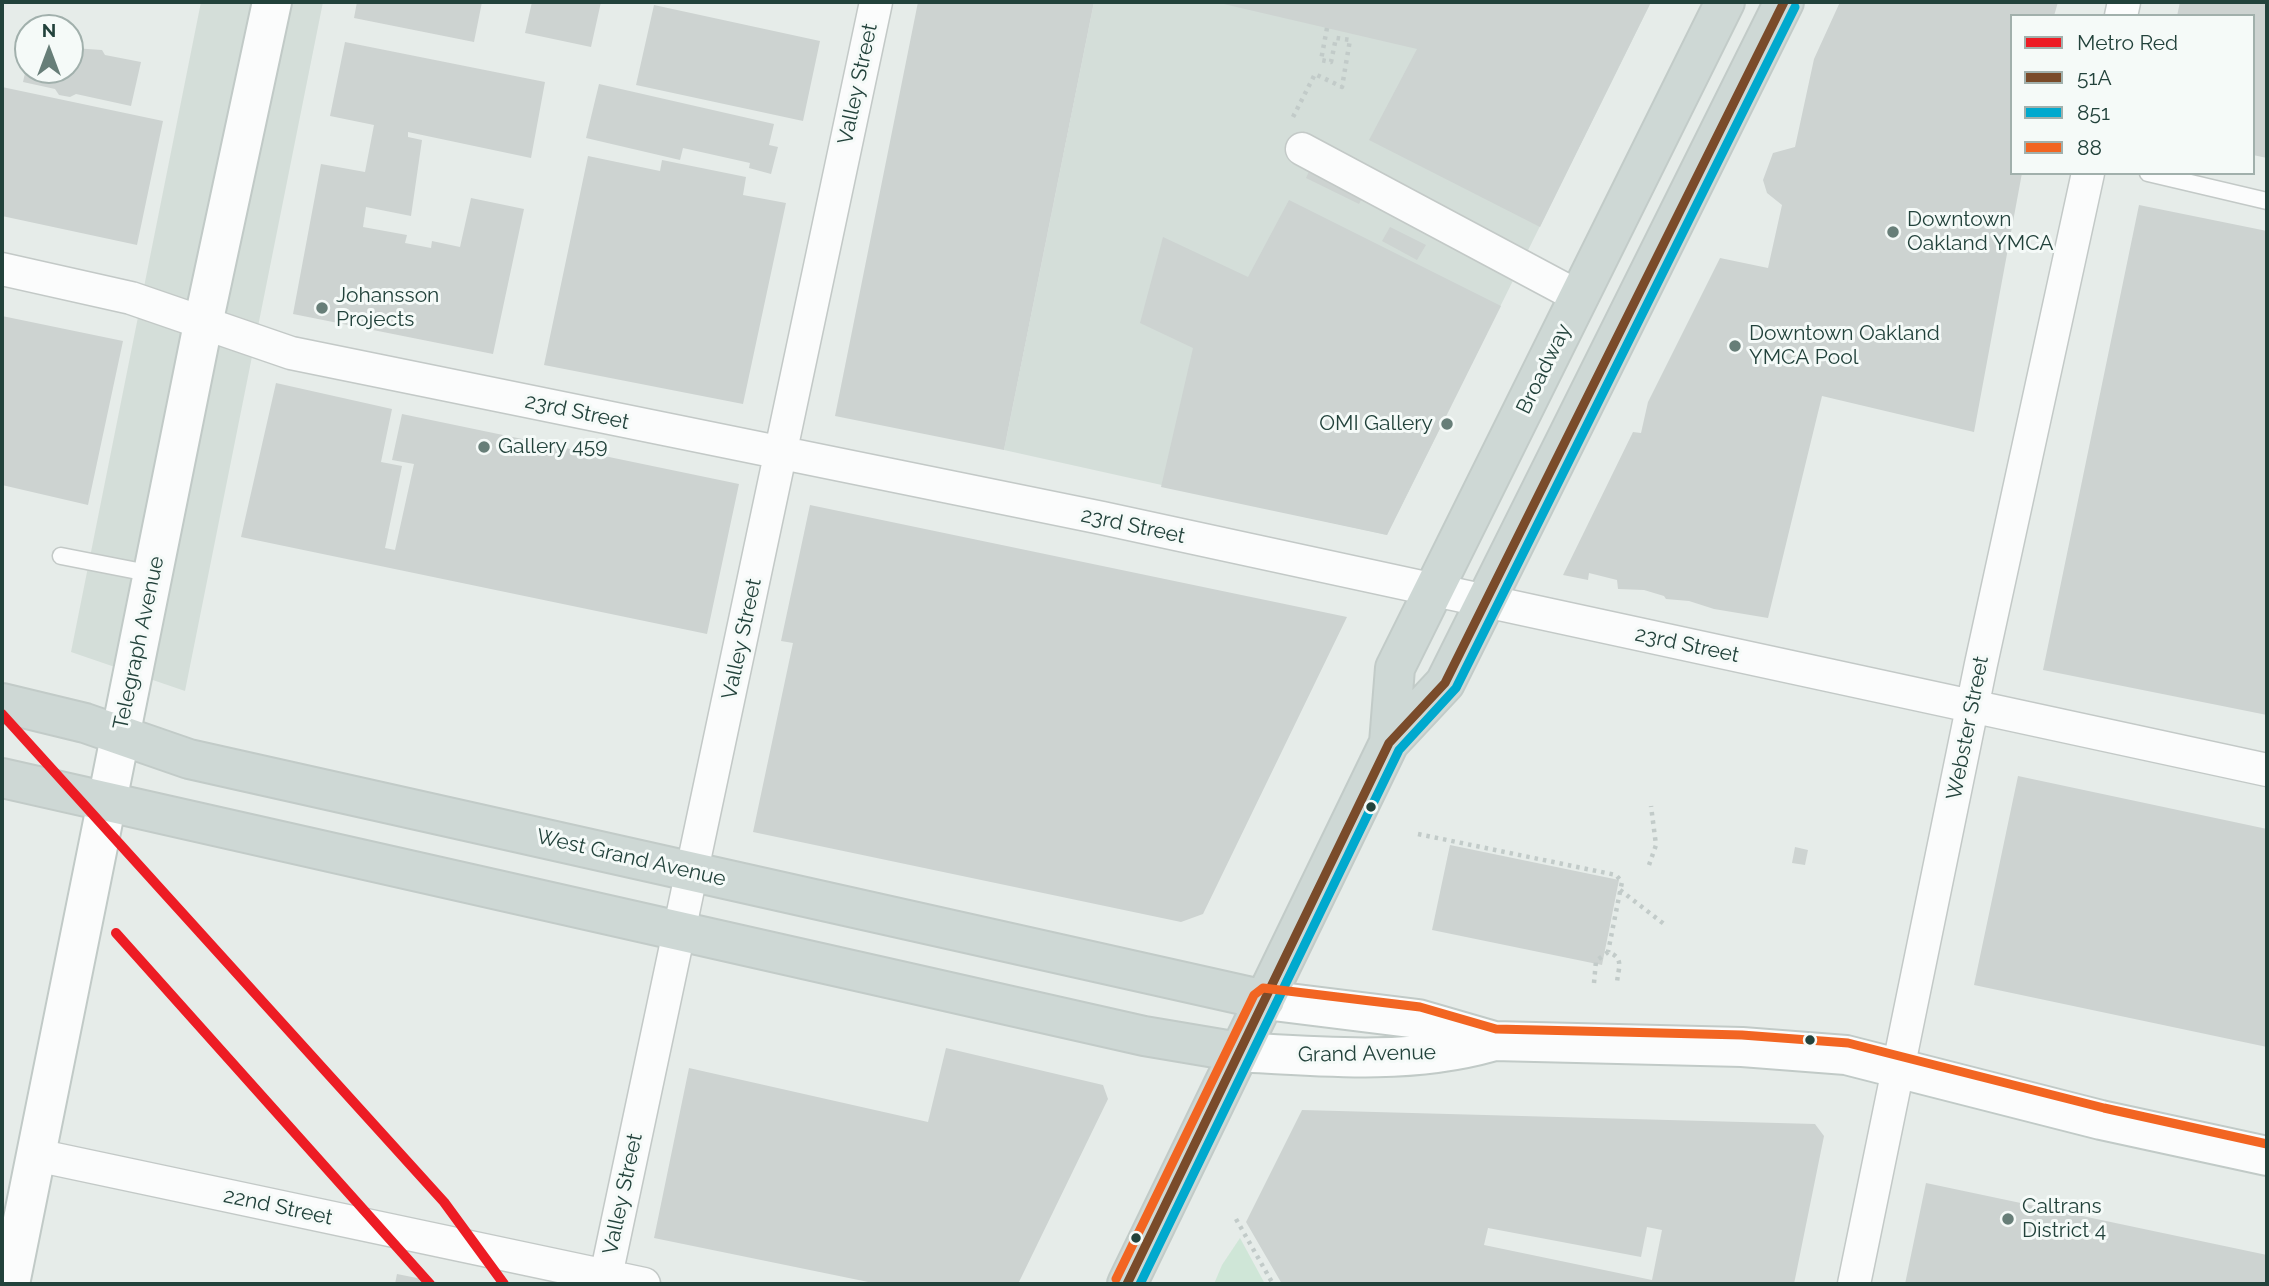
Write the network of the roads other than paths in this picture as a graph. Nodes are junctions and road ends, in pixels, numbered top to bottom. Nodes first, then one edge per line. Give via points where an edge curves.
1 (272, 2) edge
2 (876, 2) edge
3 (1725, 2) edge
4 (1784, 2) edge
5 (1295, 138) road end
6 (2088, 175) edge
7 (2156, 175) edge
8 (2267, 201) edge
9 (2, 269) edge
10 (1579, 297) junction
11 (203, 324) junction
12 (780, 454) junction
13 (61, 556) dead end
14 (153, 573) junction
15 (1433, 592) junction
16 (1486, 603) junction
17 (2, 703) edge
18 (1973, 705) junction
19 (120, 737) junction
20 (1389, 743) junction
21 (2267, 770) edge
22 (2, 778) edge
23 (107, 802) junction
24 (694, 872) junction
25 (679, 933) junction
26 (1265, 1000) junction
27 (1494, 1041) junction
28 (1239, 1052) junction
29 (1899, 1068) junction
30 (36, 1155) junction
31 (2267, 1156) edge
32 (606, 1276) junction
33 (10, 1284) edge
34 (644, 1284) edge
35 (1127, 1284) edge
36 (1854, 1284) edge

1 - 11 main road, Telegraph Avenue
2 - 12 street, Valley Street
3 - 10 main road, Broadway
4 - 16 main road, Broadway
5 - 10 street
6 - 18 street, Webster Street
7 - 8 lane
9 - 11 street, 23rd Street via 131,298
10 - 15 main road, Broadway
11 - 12 street, 23rd Street via 291,353
11 - 14 main road, Telegraph Avenue
12 - 15 street, 23rd Street via 1102,518
12 - 24 street, Valley Street
13 - 14 lane
14 - 19 main road, Telegraph Avenue
15 - 16 street, 23rd Street
15 - 20 main road, Broadway via 1395,668
16 - 18 street, 23rd Street
16 - 20 main road, Broadway via 1445,683
17 - 19 main road, West Grand Avenue via 74,720
18 - 21 street, 23rd Street
18 - 29 street, Webster Street
19 - 23 main road, Telegraph Avenue
19 - 24 main road, West Grand Avenue via 189,759
20 - 26 main road, Broadway
22 - 23 main road
23 - 25 main road
23 - 30 main road, Telegraph Avenue
24 - 25 street, Valley Street
24 - 26 main road, West Grand Avenue
25 - 28 main road via 1144,1037
25 - 32 street, Valley Street
26 - 27 main road, Grand Avenue via 1418,1019
26 - 28 main road, Broadway
27 - 28 main road, Grand Avenue via 1421,1056
27 - 29 main road, Grand Avenue via 1795,1050 1846,1055
28 - 35 main road, Broadway
29 - 31 main road, Grand Avenue via 2101,1120
29 - 36 street, Webster Street
30 - 32 street, 22nd Street
30 - 33 main road, Telegraph Avenue
32 - 34 street, 22nd Street

